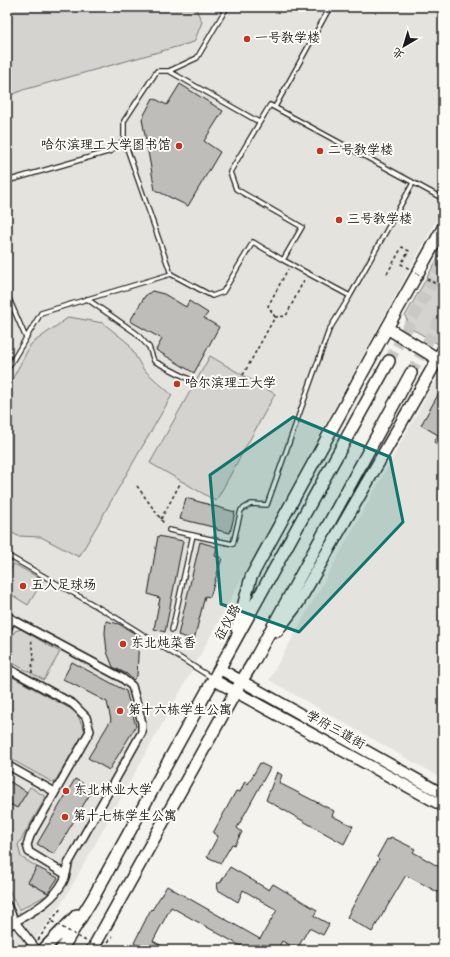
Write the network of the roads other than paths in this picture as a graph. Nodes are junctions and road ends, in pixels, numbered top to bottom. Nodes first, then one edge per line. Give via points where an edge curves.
1 (227, 7) edge
2 (330, 7) edge
3 (169, 71) junction
4 (275, 107) junction
5 (259, 122) junction
6 (124, 140) junction
7 (7, 181) edge
8 (413, 182) junction
9 (440, 197) dead end
10 (442, 233) edge
11 (284, 260) junction
12 (171, 274) junction
13 (7, 294) edge
14 (350, 296) junction
15 (87, 299) junction
16 (387, 328) junction
17 (26, 338) junction
18 (441, 354) edge
19 (389, 361) tunnel mouth
20 (7, 370) edge
21 (411, 373) tunnel mouth
22 (189, 379) dead end
23 (169, 530) road end
24 (193, 535) junction
25 (7, 556) edge
26 (10, 617) edge
27 (7, 629) edge
28 (172, 630) dead end
29 (232, 646) junction
30 (255, 659) junction
31 (7, 668) edge
32 (220, 669) junction
33 (214, 680) junction
34 (242, 682) junction
35 (236, 692) junction
36 (7, 765) edge
37 (55, 792) junction
38 (443, 794) edge
39 (443, 806) edge
40 (65, 874) junction
41 (93, 898) junction
42 (7, 905) edge
43 (15, 922) junction
44 (7, 927) edge
45 (40, 945) edge
46 (37, 950) edge
47 (61, 950) edge
48 (92, 950) edge

1 - 3 lane via 197,58
2 - 4 lane
3 - 5 lane
3 - 6 lane via 157,71 124,121
4 - 5 lane via 270,105
4 - 8 lane
5 - 11 lane via 230,172 236,189 302,227
6 - 7 lane via 110,151
6 - 12 lane
8 - 9 lane
8 - 14 lane
10 - 16 main road
11 - 12 lane via 253,242 223,292 212,296
11 - 14 lane
12 - 15 lane
13 - 17 lane
14 - 24 lane via 329,330 267,506 251,504 241,510 233,544
15 - 17 lane via 41,313
15 - 22 lane via 136,333 149,347 154,361
16 - 18 main road
16 - 29 main road via 251,577
17 - 20 lane
18 - 30 main road via 298,603
19 - 29 main road, 征仪路
21 - 30 main road
23 - 24 lane
24 - 28 lane
25 - 33 lane via 115,617
26 - 27 street
26 - 40 street via 122,678 132,686 142,723 142,732 68,864
29 - 32 main road, 征仪路
30 - 34 main road
31 - 37 street via 73,704 86,717 90,731
32 - 33 main road, 征仪路
32 - 34 main road, 学府三道街
33 - 35 main road, 学府三道街
33 - 41 main road, 征仪路
34 - 35 main road
34 - 38 main road, 学府三道街
35 - 39 main road, 学府三道街
35 - 48 main road
36 - 37 street
37 - 40 street via 26,845 29,852
40 - 43 street via 53,896
41 - 45 main road
41 - 47 main road
42 - 43 street
43 - 44 street
43 - 46 street

